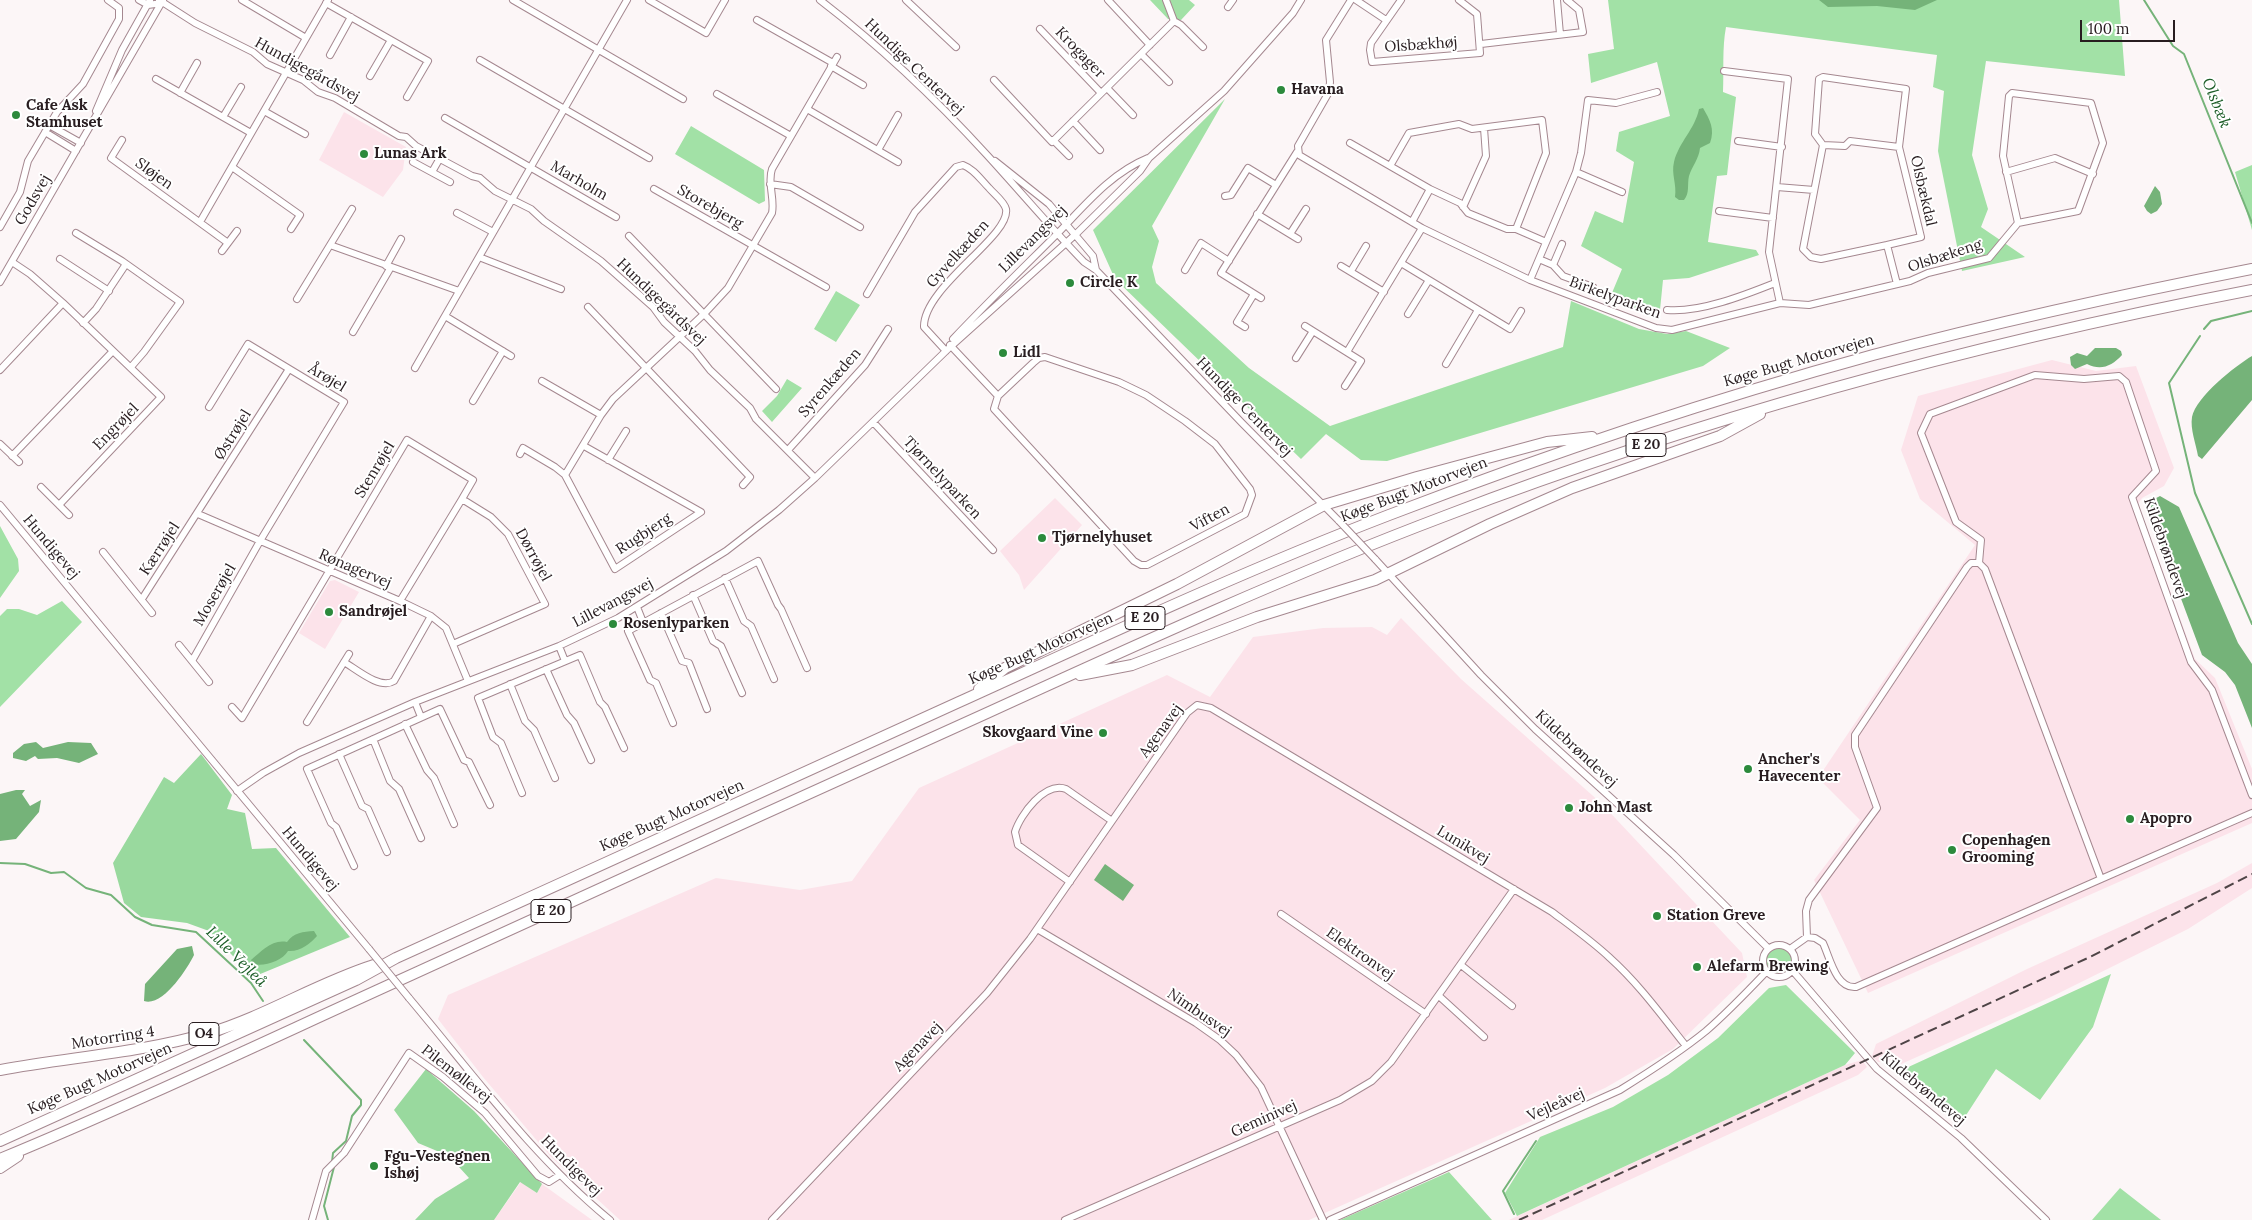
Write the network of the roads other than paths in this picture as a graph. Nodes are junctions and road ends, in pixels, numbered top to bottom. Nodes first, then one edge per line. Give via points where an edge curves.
1 (108, 0) edge
2 (139, 0) edge
3 (242, 0) edge
4 (513, 0) edge
5 (627, 0) edge
6 (649, 0) edge
7 (725, 0) edge
8 (820, 0) edge
9 (906, 0) edge
10 (1108, 0) edge
11 (1166, 0) edge
12 (1233, 0) edge
13 (1301, 0) edge
14 (1351, 0) edge
15 (1356, 0) edge
16 (1400, 0) edge
17 (1460, 0) edge
18 (1557, 0) edge
19 (1567, 0) edge
20 (161, 1) edge
21 (327, 1) edge
22 (149, 2) edge
23 (658, 2) edge
24 (1228, 7) dead end
25 (351, 17) junction
26 (757, 20) dead end
27 (1386, 20) junction
28 (1174, 21) junction
29 (1040, 29) dead end
30 (706, 33) junction
31 (1560, 34) junction
32 (306, 38) junction
33 (391, 40) junction
34 (710, 40) dead end
35 (1481, 44) junction
36 (1150, 45) junction
37 (956, 47) dead end
38 (1203, 47) dead end
39 (598, 50) junction
40 (1141, 54) junction
41 (330, 55) dead end
42 (480, 60) dead end
43 (834, 62) junction
44 (197, 63) dead end
45 (1724, 71) dead end
46 (286, 73) junction
47 (370, 76) dead end
48 (156, 79) dead end
49 (994, 80) dead end
50 (1169, 82) dead end
51 (863, 85) dead end
52 (241, 87) dead end
53 (1107, 88) junction
54 (180, 92) junction
55 (1658, 92) dead end
56 (717, 94) dead end
57 (1101, 94) junction
58 (407, 97) dead end
59 (683, 99) dead end
60 (564, 108) junction
61 (807, 109) junction
62 (264, 111) junction
63 (1133, 114) dead end
64 (898, 115) dead end
65 (224, 117) junction
66 (445, 118) dead end
67 (1073, 122) junction
68 (48, 125) junction
69 (1484, 128) junction
70 (88, 131) junction
71 (45, 132) junction
72 (251, 133) junction
73 (305, 134) dead end
74 (791, 136) junction
75 (122, 140) dead end
76 (1053, 140) junction
77 (1738, 141) dead end
78 (81, 143) junction
79 (1350, 143) dead end
80 (1823, 145) junction
81 (1782, 147) junction
82 (1900, 147) junction
83 (878, 150) junction
84 (1100, 150) dead end
85 (76, 151) junction
86 (1297, 152) junction
87 (988, 156) junction
88 (1069, 156) dead end
89 (440, 158) junction
90 (649, 158) dead end
91 (1149, 158) junction
92 (413, 162) dead end
93 (898, 162) dead end
94 (1390, 166) junction
95 (232, 167) junction
96 (530, 167) junction
97 (432, 172) junction
98 (1576, 172) junction
99 (2006, 172) junction
100 (2093, 174) junction
101 (450, 182) dead end
102 (770, 184) junction
103 (1276, 184) junction
104 (1777, 187) junction
105 (1430, 189) junction
106 (654, 190) dead end
107 (1814, 190) junction
108 (1622, 192) dead end
109 (1225, 196) dead end
110 (512, 198) junction
111 (1463, 207) junction
112 (352, 209) dead end
113 (1306, 209) dead end
114 (1718, 211) dead end
115 (457, 213) dead end
116 (1257, 214) junction
117 (616, 217) dead end
118 (1774, 218) junction
119 (200, 222) junction
120 (1412, 222) junction
121 (1067, 223) junction
122 (2018, 223) junction
123 (0, 227) edge
124 (860, 227) dead end
125 (1422, 228) junction
126 (291, 229) dead end
127 (1516, 229) junction
128 (237, 231) dead end
129 (493, 232) junction
130 (76, 233) dead end
131 (1057, 234) junction
132 (1076, 234) junction
133 (1290, 234) junction
134 (629, 236) dead end
135 (401, 239) dead end
136 (1298, 239) dead end
137 (1546, 242) junction
138 (228, 243) junction
139 (1066, 243) junction
140 (1562, 244) dead end
141 (330, 245) junction
142 (1887, 245) junction
143 (753, 246) junction
144 (1366, 246) dead end
145 (222, 251) dead end
146 (479, 257) junction
147 (60, 259) dead end
148 (1539, 259) junction
149 (1229, 261) junction
150 (12, 262) junction
151 (126, 264) junction
152 (1401, 264) junction
153 (1553, 265) junction
154 (1341, 266) dead end
155 (389, 267) junction
156 (2252, 269) edge
157 (1096, 270) junction
158 (1185, 270) dead end
159 (1351, 271) junction
160 (1429, 280) junction
161 (1530, 280) junction
162 (0, 282) edge
163 (1776, 283) junction
164 (1897, 284) junction
165 (826, 287) dead end
166 (1593, 287) dead end
167 (561, 289) dead end
168 (2252, 290) edge
169 (109, 291) junction
170 (459, 291) junction
171 (1384, 292) junction
172 (867, 294) dead end
173 (1254, 294) junction
174 (1261, 298) dead end
175 (297, 299) dead end
176 (63, 303) junction
177 (1780, 303) junction
178 (588, 307) dead end
179 (1478, 310) junction
180 (1667, 310) dead end
181 (1521, 311) dead end
182 (704, 314) junction
183 (1408, 314) dead end
184 (445, 316) junction
185 (83, 323) junction
186 (1305, 326) dead end
187 (1245, 327) dead end
188 (888, 329) dead end
189 (1313, 331) junction
190 (353, 332) dead end
191 (680, 336) junction
192 (949, 347) junction
193 (114, 351) junction
194 (503, 351) junction
195 (1347, 352) junction
196 (755, 355) dead end
197 (511, 356) dead end
198 (1296, 358) dead end
199 (749, 361) junction
200 (1446, 364) dead end
201 (130, 367) junction
202 (415, 368) dead end
203 (646, 368) junction
204 (289, 369) junction
205 (0, 370) edge
206 (542, 381) dead end
207 (1345, 386) dead end
208 (776, 389) dead end
209 (998, 396) junction
210 (473, 401) dead end
211 (1776, 405) junction
212 (209, 407) dead end
213 (601, 414) junction
214 (873, 422) junction
215 (626, 431) dead end
216 (1613, 434) junction
217 (0, 444) edge
218 (584, 446) junction
219 (788, 450) junction
220 (520, 454) dead end
221 (12, 456) junction
222 (608, 460) junction
223 (19, 462) dead end
224 (565, 476) junction
225 (815, 478) junction
226 (743, 485) dead end
227 (41, 487) dead end
228 (462, 499) junction
229 (0, 504) edge
230 (59, 504) junction
231 (1324, 505) junction
232 (69, 514) dead end
233 (198, 514) junction
234 (260, 541) junction
235 (993, 550) dead end
236 (103, 552) dead end
237 (1375, 559) joint
238 (1979, 563) junction
239 (329, 572) junction
240 (1389, 574) junction
241 (726, 578) junction
242 (694, 596) junction
243 (142, 599) junction
244 (400, 601) junction
245 (636, 607) junction
246 (662, 612) junction
247 (152, 613) dead end
248 (431, 616) junction
249 (643, 622) junction
250 (453, 644) junction
251 (179, 645) dead end
252 (559, 646) junction
253 (349, 654) dead end
254 (192, 661) junction
255 (565, 661) junction
256 (344, 662) junction
257 (807, 668) dead end
258 (546, 669) junction
259 (1064, 678) junction
260 (774, 679) dead end
261 (468, 681) junction
262 (209, 682) dead end
263 (510, 684) junction
264 (742, 693) dead end
265 (966, 699) junction
266 (415, 702) junction
267 (1197, 705) joint
268 (232, 706) dead end
269 (707, 709) dead end
270 (421, 717) junction
271 (307, 722) dead end
272 (673, 723) dead end
273 (405, 724) junction
274 (373, 739) junction
275 (624, 748) dead end
276 (339, 754) junction
277 (591, 760) dead end
278 (555, 778) dead end
279 (238, 791) junction
280 (522, 793) dead end
281 (2252, 795) edge
282 (490, 806) dead end
283 (2252, 813) edge
284 (1112, 822) junction
285 (454, 824) dead end
286 (421, 838) dead end
287 (388, 852) dead end
288 (354, 866) dead end
289 (2101, 879) junction
290 (1070, 882) junction
291 (1514, 889) junction
292 (1281, 914) dead end
293 (1037, 929) junction
294 (1807, 937) junction
295 (1768, 948) junction
296 (1790, 949) junction
297 (396, 958) junction
298 (1461, 966) junction
299 (1792, 970) junction
300 (1767, 971) junction
301 (1439, 996) junction
302 (1512, 1006) dead end
303 (1426, 1014) junction
304 (1484, 1037) dead end
305 (1686, 1046) junction
306 (0, 1070) edge
307 (1279, 1126) junction
308 (0, 1141) edge
309 (38, 1143) junction
310 (0, 1159) edge
311 (0, 1168) edge
312 (560, 1175) junction
313 (312, 1220) edge
314 (610, 1220) edge
315 (772, 1220) edge
316 (1065, 1220) edge
317 (1323, 1220) edge
318 (1330, 1220) edge
319 (2046, 1220) edge

1 - 68 street via 119,8 119,19 82,84
2 - 22 street
3 - 32 street
4 - 39 street
5 - 39 street, Marholm
6 - 23 street
7 - 30 street
8 - 87 street, Hundige Centervej via 911,77
9 - 37 street
10 - 36 street
11 - 28 street
12 - 24 street
13 - 91 street, Lillevangsvej via 1224,91
14 - 86 street via 1326,40 1329,92
15 - 27 street, Olsbækhøj
16 - 27 street, Olsbækhøj
17 - 35 street, Olsbækhøj via 1477,14
18 - 31 street
19 - 31 street, Olsbækhøj via 1579,10 1583,32
20 - 22 street
20 - 46 street, Hundigegårdsvej
20 - 70 street, Godsvej
21 - 25 street
21 - 32 street
22 - 70 street, Godsvej via 122,50
23 - 30 street
25 - 33 street
25 - 41 street
26 - 43 street
27 - 35 street, Olsbækhøj via 1372,43 1372,62 1480,53
28 - 36 street, Krogager
28 - 38 street
29 - 57 street, Krogager
30 - 34 street
31 - 35 street, Olsbækhøj
32 - 46 street
33 - 47 street
33 - 58 street via 428,62
36 - 40 street, Krogager
39 - 59 street
39 - 60 street, Marholm
40 - 50 street
40 - 53 street, Krogager
42 - 60 street
43 - 51 street
43 - 61 street, Storebjerg
44 - 54 street
45 - 81 street via 1788,79
46 - 62 street
46 - 89 street, Hundigegårdsvej
48 - 54 street
49 - 76 street
52 - 65 street
53 - 57 street, Krogager
53 - 63 street, Krogager
54 - 65 street
55 - 98 street via 1616,103 1588,100
56 - 74 street
57 - 67 street, Krogager
60 - 90 street
60 - 96 street, Marholm
61 - 74 street, Storebjerg
61 - 83 street
62 - 72 street
62 - 73 street
64 - 83 street
65 - 72 street
66 - 96 street, Marholm
67 - 76 street, Krogager
67 - 84 street
68 - 71 street
68 - 78 street
69 - 94 street via 1472,129 1459,124 1410,132
69 - 111 street via 1486,156
69 - 127 street via 1542,120 1546,153
70 - 78 street, Godsvej
71 - 85 street
71 - 123 street via 28,161 20,192
72 - 95 street
74 - 102 street, Storebjerg via 772,169
75 - 119 street, Sløjen via 111,158
76 - 88 street
77 - 81 street
78 - 85 street, Godsvej
79 - 94 street
80 - 82 street, Olsbækdal via 1845,146 1850,141
80 - 82 street, Olsbækdal via 1816,134 1820,79 1823,77 1906,89
80 - 107 street, Olsbækdal
81 - 104 street
82 - 142 street, Olsbækdal via 1921,237
83 - 93 street
85 - 150 street, Godsvej
86 - 103 street
86 - 120 street, Birkelyparken
87 - 121 street, Hundige Centervej via 1038,194
87 - 131 street, Hundige Centervej
89 - 97 street
89 - 110 street, Hundigegårdsvej
91 - 121 street, Lillevangsvej via 1134,164 1108,183
91 - 132 street, Lillevangsvej via 1140,171
92 - 97 street
94 - 105 street
95 - 119 street
95 - 126 street via 300,215
96 - 110 street, Marholm
96 - 117 street, Marholm
97 - 101 street
98 - 108 street
98 - 137 street
99 - 100 street via 2055,158
99 - 100 street via 2003,156 2009,96 2012,93 2092,103 2103,143
99 - 122 street
100 - 122 street via 2078,211
102 - 124 street via 791,187
102 - 143 street, Storebjerg via 774,202 772,213
103 - 109 street via 1248,168 1231,195
103 - 116 street
104 - 107 street
104 - 118 street
105 - 111 street
105 - 120 street
106 - 143 street, Storebjerg
107 - 142 street, Olsbækdal via 1803,249 1808,255 1821,259
110 - 129 street, Marholm
110 - 191 street, Hundigegårdsvej via 601,261
111 - 127 street via 1499,226
112 - 141 street
113 - 133 street
114 - 118 street
115 - 129 street
116 - 133 street
116 - 149 street
118 - 163 street via 1769,252
119 - 138 street, Sløjen
120 - 125 street, Birkelyparken
121 - 131 street, Lillevangsvej
121 - 132 street, Hundige Centervej
122 - 164 street, Olsbækeng via 1988,258
125 - 152 street
125 - 161 street, Birkelyparken
127 - 137 street
128 - 138 street
129 - 146 street, Marholm
130 - 151 street
131 - 139 street, Hundige Centervej
131 - 192 street, Lillevangsvej via 1003,286
132 - 139 street, Lillevangsvej
132 - 157 street, Hundige Centervej via 1094,256
133 - 136 street
134 - 182 street
135 - 155 street
137 - 148 street
138 - 145 street
139 - 157 street, Hundige Centervej
139 - 192 street, Lillevangsvej
140 - 153 street
141 - 155 street
141 - 175 street
142 - 164 street
143 - 165 street, Storebjerg
143 - 182 street, Storebjerg via 728,288
144 - 159 street
146 - 167 street
146 - 170 street, Marholm
147 - 169 street
148 - 153 street
148 - 161 street
149 - 158 street via 1201,243
149 - 173 street via 1221,273
150 - 162 street, Godsvej
150 - 176 street, Engrøjel
151 - 169 street
151 - 201 street via 180,302
152 - 160 street
152 - 171 street
153 - 166 street via 1563,276
154 - 159 street
155 - 170 street
155 - 190 street
156 - 216 highway, Køge Bugt Motorvejen / E 20 via 2058,309 1948,336 1773,384
157 - 231 street, Hundige Centervej
159 - 171 street
160 - 179 street
160 - 183 street
161 - 177 street, Birkelyparken via 1656,328 1672,330
163 - 177 street
163 - 180 street via 1683,312
164 - 177 street, Birkelyparken via 1809,305
168 - 211 highway, E 20 via 2060,330
169 - 185 street
170 - 184 street, Marholm
171 - 195 street
172 - 192 street, Gyvelkæden via 920,205 956,167 963,165 971,169 1004,205 1006,214 999,228 939,292 927,312 924,327
173 - 174 street
173 - 187 street via 1237,322
176 - 185 street, Engrøjel
176 - 205 street
178 - 203 street
179 - 181 street via 1510,329
179 - 200 street
182 - 191 street, Storebjerg
182 - 199 street
184 - 194 street
184 - 202 street, Marholm
185 - 193 street, Engrøjel
186 - 189 street
188 - 219 street, Syrenkæden via 865,365
189 - 195 street
189 - 198 street
191 - 203 street
191 - 219 street, Hundigegårdsvej
192 - 209 street
192 - 214 street, Lillevangsvej
193 - 201 street, Engrøjel
193 - 221 street
194 - 197 street
194 - 210 street
195 - 207 street via 1360,361
196 - 199 street
199 - 208 street
201 - 230 street, Engrøjel via 161,397
203 - 213 street
203 - 226 street via 750,477
204 - 212 street, Årøjel via 248,344
204 - 233 street, Østrøjel
204 - 234 street, Årøjel via 344,402
206 - 213 street
209 - 209 street, Viften via 994,408 999,415 1140,565 1147,565 1248,510 1252,495 1250,488 1216,444 1130,386 1045,357 1039,358
211 - 240 highway via 1720,436 1572,488
211 - 259 highway, E 20 via 1613,456 1450,514 1244,597
213 - 218 street
214 - 225 street, Lillevangsvej
214 - 235 street, Tjørnelyparken
215 - 222 street
216 - 231 highway via 1547,442
216 - 265 highway, Køge Bugt Motorvejen / E 20 via 1326,540
217 - 221 street
218 - 222 street, Rugbjerg
218 - 224 street
219 - 225 street, Hundigegårdsvej
220 - 224 street, Rugbjerg via 523,448 555,466
221 - 223 street
222 - 224 street, Rugbjerg via 703,513 615,569
225 - 245 street, Lillevangsvej via 780,510 726,551
227 - 230 street
228 - 239 street, Stenrøjel via 474,480 408,440
228 - 244 street
228 - 250 street, Dørrøjel via 491,517 508,534 545,604
229 - 279 street, Hundigevej
230 - 232 street
231 - 237 street, Hundige Centervej, bridge
231 - 265 highway via 1177,584 1005,668
233 - 234 street, Rønagervej
233 - 243 street, Kærrøjel
234 - 239 street, Rønagervej
234 - 254 street, Moserøjel
236 - 243 street, Kærrøjel
237 - 240 street, Kildebrøndevej
238 - 281 street, Kildebrøndevej via 1981,540 1956,522 1921,433 1930,414 2035,375 2084,379 2119,376 2126,382 2156,471 2132,497 2191,662 2212,690
238 - 289 street, Kildebrøndevej via 1988,577
238 - 294 street via 1971,563 1967,568 1856,735 1855,747 1877,808 1809,900
239 - 244 street, Rønagervej
239 - 268 street via 242,718
240 - 259 highway via 1257,616 1132,665
240 - 295 street, Kildebrøndevej via 1535,729 1674,855
241 - 242 street
241 - 257 street via 758,561
241 - 260 street
242 - 246 street
242 - 264 street via 713,641 721,646
243 - 247 street, Kærrøjel
244 - 248 street, Rønagervej
245 - 249 street
245 - 252 street, Lillevangsvej
246 - 249 street
246 - 269 street via 682,661 689,663
248 - 250 street, Rønagervej via 446,628
248 - 256 street via 394,681 381,684
249 - 272 street via 628,631
250 - 261 street, Rønagervej
251 - 254 street
252 - 255 street
252 - 261 street, Lillevangsvej
253 - 256 street
254 - 262 street
255 - 258 street
255 - 275 street via 580,655
256 - 271 street
258 - 263 street
258 - 277 street
259 - 309 highway, E 20
261 - 266 street, Lillevangsvej
263 - 278 street
263 - 280 street via 478,698 493,737 501,743
265 - 297 highway, Køge Bugt Motorvejen / E 20
266 - 270 street
266 - 279 street, Lillevangsvej via 299,753 262,773
267 - 284 street, Agenavej via 1188,713
267 - 291 street, Lunikvej via 1211,708
270 - 273 street
270 - 282 street via 440,709
273 - 274 street
273 - 285 street
274 - 276 street
274 - 286 street via 390,781 399,789
276 - 287 street via 362,806 368,809
276 - 288 street via 307,769
279 - 312 street, Hundigevej, bridge
283 - 289 street
284 - 290 street, Agenavej
284 - 290 street via 1059,787 1053,787 1037,799 1027,811 1015,832 1018,845
289 - 294 street via 1856,987 1847,987 1841,982 1823,944
290 - 293 street, Agenavej
291 - 298 street, Geminivej
291 - 305 street, Lunikvej via 1552,912 1611,958 1645,994
292 - 303 street, Elektronvej
293 - 307 street, Nimbusvej via 1220,1040 1261,1087
293 - 315 street, Agenavej via 987,993
294 - 296 street
295 - 296 street via 1782,945
295 - 300 street via 1763,960
296 - 299 street via 1795,957
297 - 306 highway, Motorring 4 / O4 via 352,972 257,1014 194,1037 137,1050
297 - 308 highway, Køge Bugt Motorvejen / E 20 via 356,980
298 - 301 street, Geminivej
298 - 302 street
299 - 300 street via 1782,976
299 - 319 street, Kildebrøndevej via 1877,1069 1961,1138
300 - 305 street, Vejleåvej via 1723,1016
301 - 303 street, Geminivej
301 - 304 street
303 - 307 street, Geminivej via 1392,1062 1372,1081 1340,1100
305 - 318 street, Vejleåvej via 1620,1090
307 - 316 street, Geminivej
307 - 317 street, Nimbusvej
309 - 310 highway, E 20
309 - 311 highway
312 - 313 street, Pilemøllevej via 549,1182 538,1176 486,1113 409,1053 338,1160 326,1171
312 - 314 street, Hundigevej

